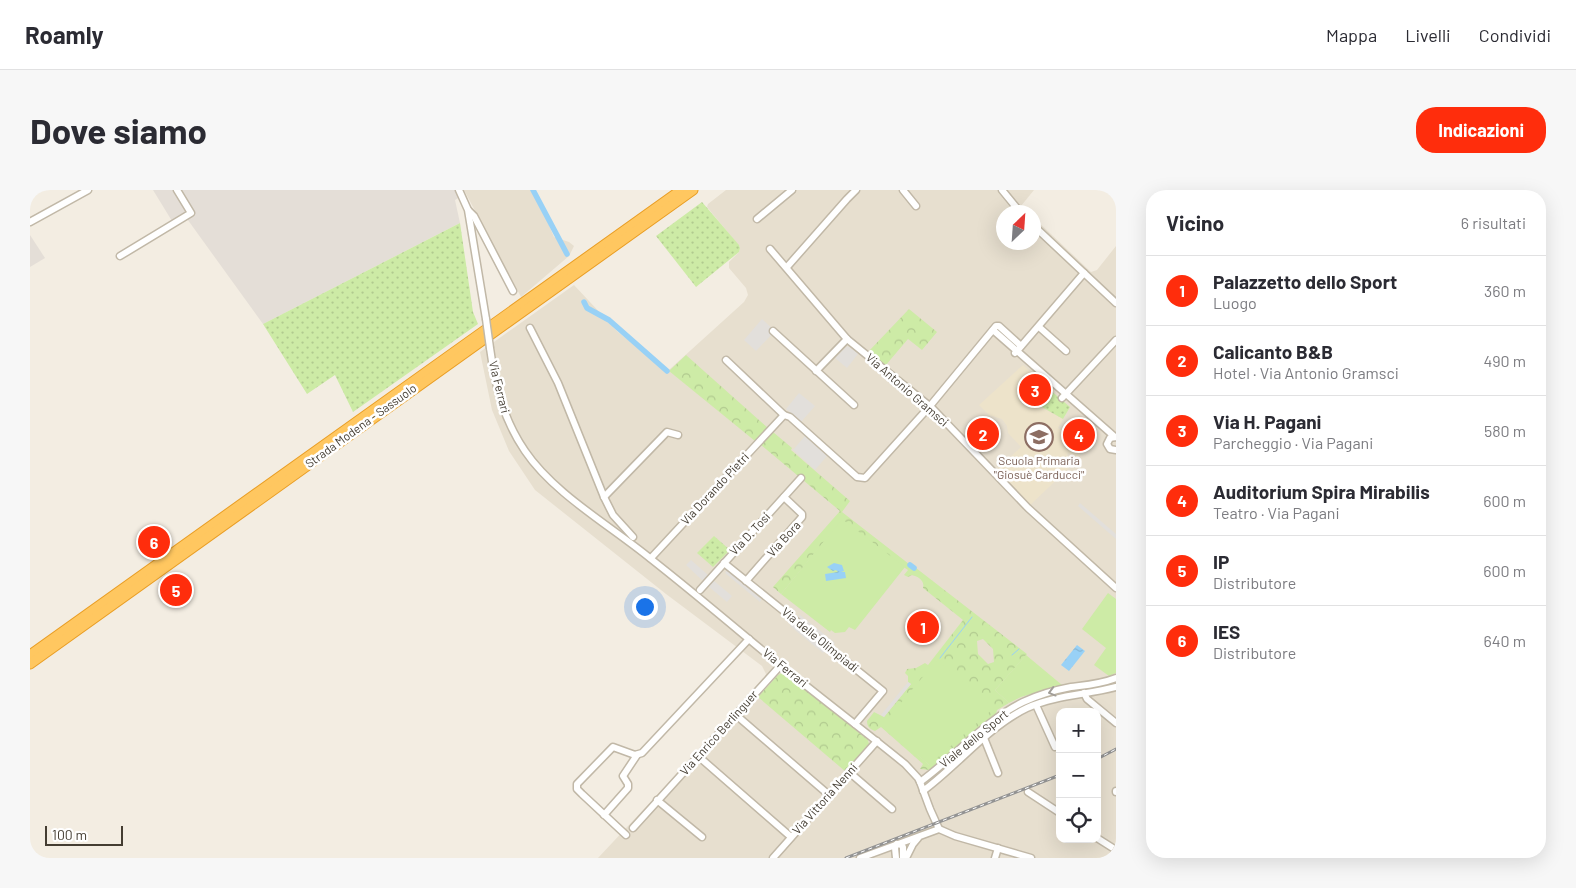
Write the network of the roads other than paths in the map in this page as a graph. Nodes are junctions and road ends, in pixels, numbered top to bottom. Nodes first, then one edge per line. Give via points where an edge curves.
1 (88, 190) edge
2 (177, 190) edge
3 (459, 190) edge
4 (681, 190) edge
5 (693, 190) edge
6 (792, 190) edge
7 (856, 190) edge
8 (903, 190) edge
9 (1002, 190) edge
10 (1014, 205) edge
11 (916, 206) dead end
12 (468, 210) junction
13 (757, 219) dead end
14 (30, 222) edge
15 (1041, 233) edge
16 (770, 249) dead end
17 (120, 256) dead end
18 (787, 267) junction
19 (1084, 273) junction
20 (512, 291) dead end
21 (1116, 303) edge
22 (1039, 327) junction
23 (530, 328) dead end
24 (773, 331) dead end
25 (847, 338) junction
26 (1116, 340) edge
27 (1018, 350) junction
28 (1066, 351) dead end
29 (726, 360) dead end
30 (816, 372) junction
31 (1064, 396) junction
32 (854, 405) dead end
33 (930, 406) junction
34 (782, 417) junction
35 (678, 435) dead end
36 (1113, 438) edge
37 (1116, 450) edge
38 (801, 478) dead end
39 (784, 497) junction
40 (604, 498) junction
41 (613, 515) junction
42 (606, 525) junction
43 (633, 537) dead end
44 (651, 558) junction
45 (724, 563) junction
46 (746, 581) junction
47 (680, 582) junction
48 (1116, 588) edge
49 (700, 590) junction
50 (712, 608) junction
51 (749, 639) junction
52 (30, 655) edge
53 (30, 664) edge
54 (781, 665) junction
55 (1116, 678) edge
56 (1116, 688) edge
57 (1084, 693) junction
58 (1036, 705) junction
59 (736, 715) junction
60 (856, 724) junction
61 (1116, 724) edge
62 (984, 738) junction
63 (877, 741) junction
64 (1056, 748) dead end
65 (637, 755) junction
66 (698, 756) junction
67 (849, 772) junction
68 (998, 772) dead end
69 (920, 782) junction
70 (923, 791) junction
71 (1028, 792) dead end
72 (828, 794) junction
73 (657, 800) junction
74 (892, 809) dead end
75 (1056, 810) edge
76 (604, 815) junction
77 (633, 828) dead end
78 (939, 829) junction
79 (626, 835) dead end
80 (791, 836) junction
81 (702, 837) dead end
82 (919, 837) junction
83 (1101, 841) edge
84 (897, 844) junction
85 (998, 848) junction
86 (885, 849) junction
87 (1116, 850) edge
88 (773, 858) edge
89 (860, 858) edge
90 (895, 858) edge
91 (905, 858) edge
92 (996, 858) edge
93 (1031, 858) edge

1 - 14 street
2 - 17 street via 191,213
3 - 12 street, Via Ferrari
4 - 52 highway, Strada Modena - Sassuolo
5 - 53 highway, Strada Modena - Sassuolo
6 - 13 street
7 - 18 street
8 - 11 street
9 - 10 street
12 - 20 street, Via Ferrari
12 - 42 street, Via Ferrari, bridge via 498,396 514,434 541,472
15 - 19 street
16 - 18 street, Via Antonio Gramsci
18 - 25 street, Via Antonio Gramsci
19 - 21 street
19 - 22 street
22 - 27 street
22 - 28 street
23 - 40 street via 558,383
24 - 30 street
25 - 30 street
25 - 33 street, Via Antonio Gramsci
26 - 31 street
27 - 31 street
27 - 33 street via 996,326
29 - 34 street
30 - 32 street
31 - 36 street
33 - 34 street via 862,479 790,418
33 - 48 street, Via Antonio Gramsci via 1028,508
34 - 44 street, Via Dorando Pietri
35 - 40 street via 667,432
36 - 37 street via 1108,447
38 - 39 street, Via D. Tosi
39 - 45 street, Via D. Tosi
39 - 46 street, Via Bora via 802,517
40 - 41 street
41 - 42 street
41 - 43 street
42 - 44 street, Via Ferrari
44 - 47 street, Via Ferrari
45 - 46 street, Via delle Olimpiadi
45 - 49 street, Via D. Tosi
46 - 60 street, Via delle Olimpiadi via 882,691
47 - 49 street
47 - 50 street, Via Ferrari
49 - 50 street
50 - 51 street, Via Ferrari
51 - 54 street, Via Ferrari
51 - 65 street
54 - 59 street, Via Enrico Berlinguer
54 - 60 street, Via Ferrari
55 -> 69 street, Viale dello Sport via 1066,688 1023,702 989,724
56 - 57 street, Viale dello Sport
57 - 58 street, Viale dello Sport
57 - 61 street
58 - 62 street, Viale dello Sport via 1011,717
58 - 64 street
59 - 66 street, Via Enrico Berlinguer
59 - 72 street
60 - 63 street, Via Ferrari
62 - 68 street, Viale dello Sport
62 - 70 street, Viale dello Sport
63 - 67 street, Via Vittoria Nenni
63 - 69 street, Via Ferrari
65 - 76 street via 624,776 628,788
65 - 76 street via 612,747 577,784 577,788
66 - 73 street, Via Enrico Berlinguer
66 - 80 street
67 - 72 street, Via Vittoria Nenni
67 - 74 street
69 - 70 street, Via Ferrari
70 - 78 street, Via Ferrari
71 - 75 street
72 - 80 street, Via Vittoria Nenni
73 - 77 street, Via Enrico Berlinguer
73 - 81 street
76 - 79 street
78 - 82 street
78 - 85 street
80 - 88 street, Via Vittoria Nenni
82 - 84 street
82 - 91 street
83 - 87 street
84 - 86 street
84 - 90 street
84 - 91 street via 903,847
85 - 92 street
85 - 93 street
86 - 89 street
86 - 90 street

